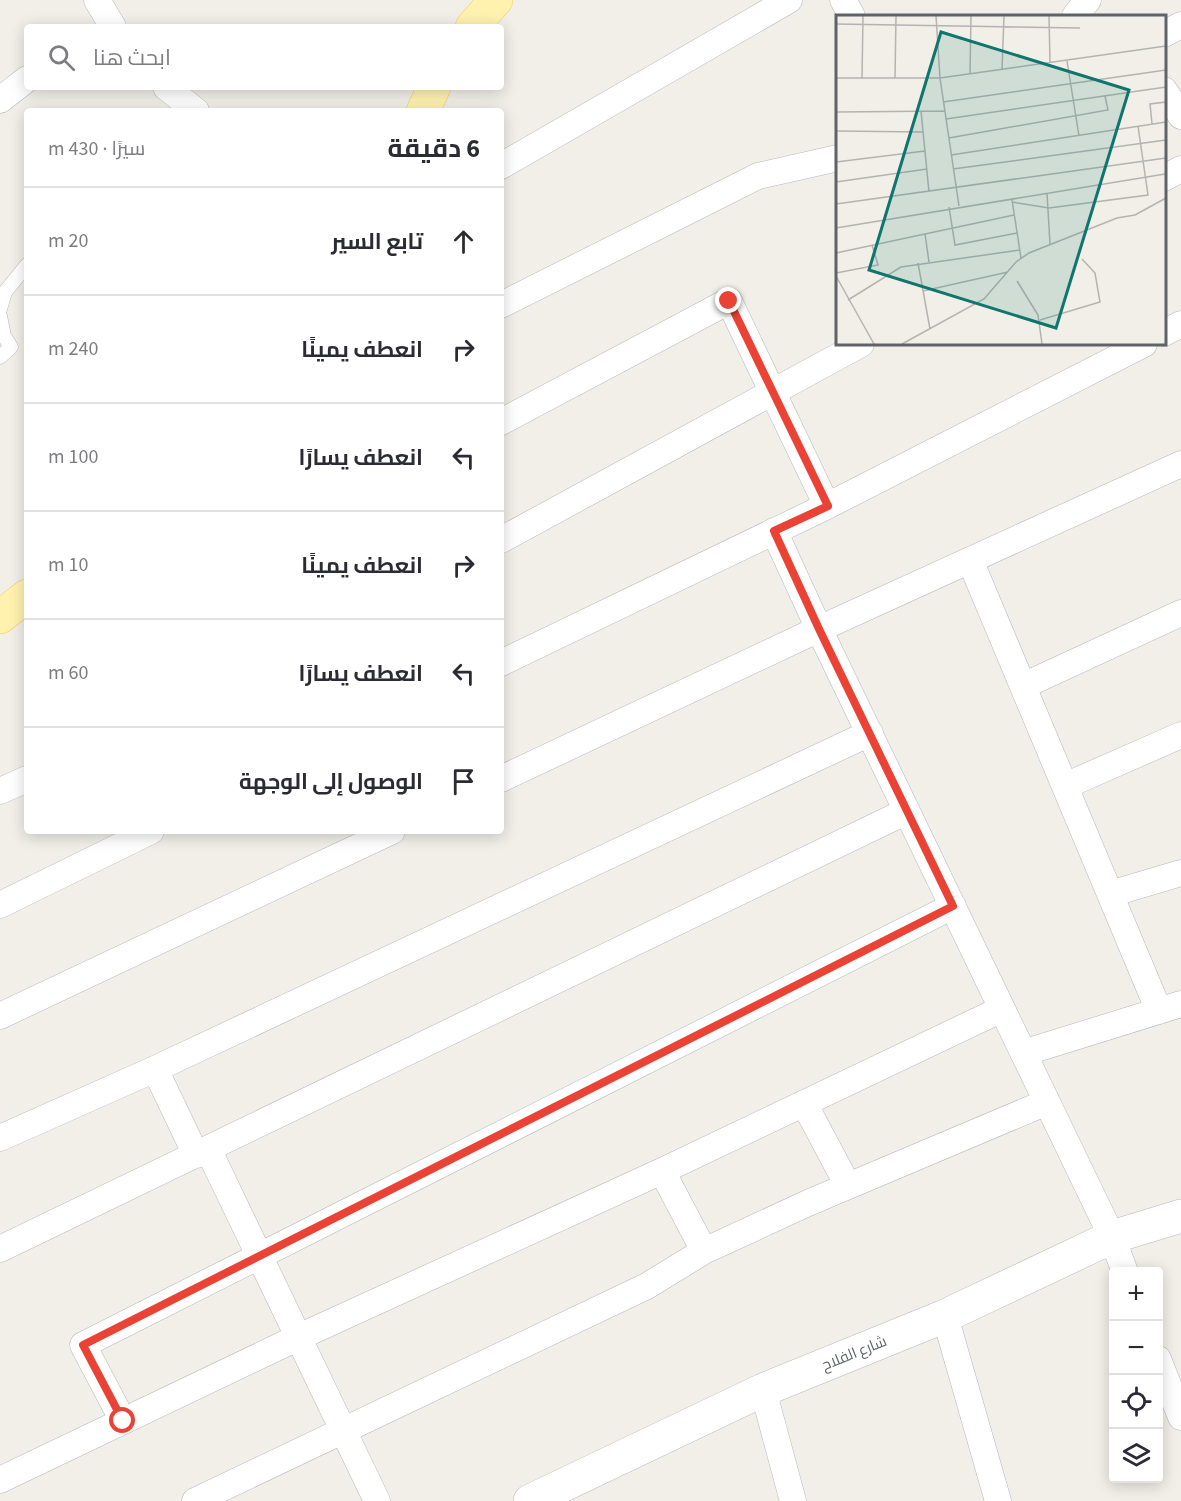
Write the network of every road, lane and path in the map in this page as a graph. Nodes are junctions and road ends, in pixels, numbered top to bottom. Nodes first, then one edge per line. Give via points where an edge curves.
1 (496, 0) edge
2 (789, 0) edge
3 (843, 0) edge
4 (1088, 0) edge
5 (851, 15) edge
6 (1076, 15) edge
7 (475, 24) edge
8 (1181, 25) edge
9 (1166, 33) edge
10 (24, 81) edge
11 (170, 90) edge
12 (433, 90) edge
13 (1166, 93) edge
14 (0, 100) edge
15 (192, 108) edge
16 (424, 108) edge
17 (1181, 116) edge
18 (836, 158) edge
19 (504, 164) edge
20 (1181, 169) edge
21 (1166, 177) edge
22 (24, 269) edge
23 (504, 303) edge
24 (0, 309) edge
25 (0, 316) edge
26 (1181, 324) edge
27 (1166, 332) edge
28 (859, 345) edge
29 (1142, 345) edge
30 (0, 357) edge
31 (772, 392) junction
32 (504, 420) edge
33 (1181, 464) edge
34 (828, 506) junction
35 (774, 531) junction
36 (504, 538) edge
37 (970, 560) junction
38 (24, 598) edge
39 (1181, 613) edge
40 (0, 617) edge
41 (819, 629) junction
42 (504, 662) edge
43 (1023, 686) junction
44 (870, 733) junction
45 (1181, 735) edge
46 (504, 778) edge
47 (24, 780) edge
48 (1065, 786) junction
49 (0, 791) edge
50 (907, 811) junction
51 (145, 834) edge
52 (386, 834) edge
53 (1181, 873) edge
54 (1110, 894) junction
55 (0, 904) edge
56 (953, 906) junction
57 (1170, 1007) edge
58 (1002, 1010) junction
59 (0, 1016) edge
60 (1023, 1053) junction
61 (155, 1069) junction
62 (1047, 1102) junction
63 (804, 1103) junction
64 (0, 1138) edge
65 (202, 1152) junction
66 (663, 1171) junction
67 (848, 1186) junction
68 (1181, 1216) edge
69 (1112, 1237) junction
70 (0, 1249) edge
71 (704, 1251) junction
72 (260, 1256) junction
73 (1123, 1267) edge
74 (945, 1316) junction
75 (298, 1337) junction
76 (1163, 1372) edge
77 (763, 1390) junction
78 (1181, 1417) edge
79 (123, 1421) junction
80 (343, 1430) junction
81 (0, 1480) edge
82 (195, 1501) edge
83 (377, 1501) edge
84 (530, 1501) edge
85 (793, 1501) edge
86 (998, 1501) edge

1 - 7 main road
2 - 19 street
3 - 5 street
4 - 6 street
8 - 9 street
10 - 14 street
11 - 15 street
12 - 16 main road
13 - 17 street
18 - 23 street via 758,176
20 - 21 street
22 - 24 lane via 5,292
25 - 30 lane via 11,347
26 - 27 street
28 - 31 street
29 - 34 street
31 - 32 street via 729,301
31 - 34 street
31 - 36 street
33 - 37 street
34 - 35 street
35 - 41 street
35 - 42 street
37 - 41 street
37 - 43 street
38 - 40 main road
39 - 43 street
41 - 44 street
41 - 46 street
43 - 48 street
44 - 50 street
44 - 61 street
45 - 48 street
47 - 49 street
48 - 54 street
50 - 56 street
50 - 65 street
51 - 55 street
52 - 59 street
53 - 54 street
54 - 57 street
56 - 58 street
56 - 72 street
57 - 60 street
58 - 60 street
58 - 63 street
60 - 62 street
61 - 64 street
61 - 65 street
62 - 67 street
62 - 69 street
63 - 66 street
63 - 67 street
65 - 70 street
65 - 72 street
66 - 71 street
66 - 75 street
67 - 71 street
68 - 69 street, شارع الفلاح
69 - 73 street
69 - 74 street, شارع الفلاح
71 - 80 street via 647,1286
72 - 75 street
72 - 79 street via 83,1345
74 - 77 street, شارع الفلاح
74 - 86 street
75 - 79 street
75 - 80 street
76 - 78 street
77 - 84 street, شارع الفلاح
77 - 85 street
79 - 81 street
80 - 82 street
80 - 83 street

